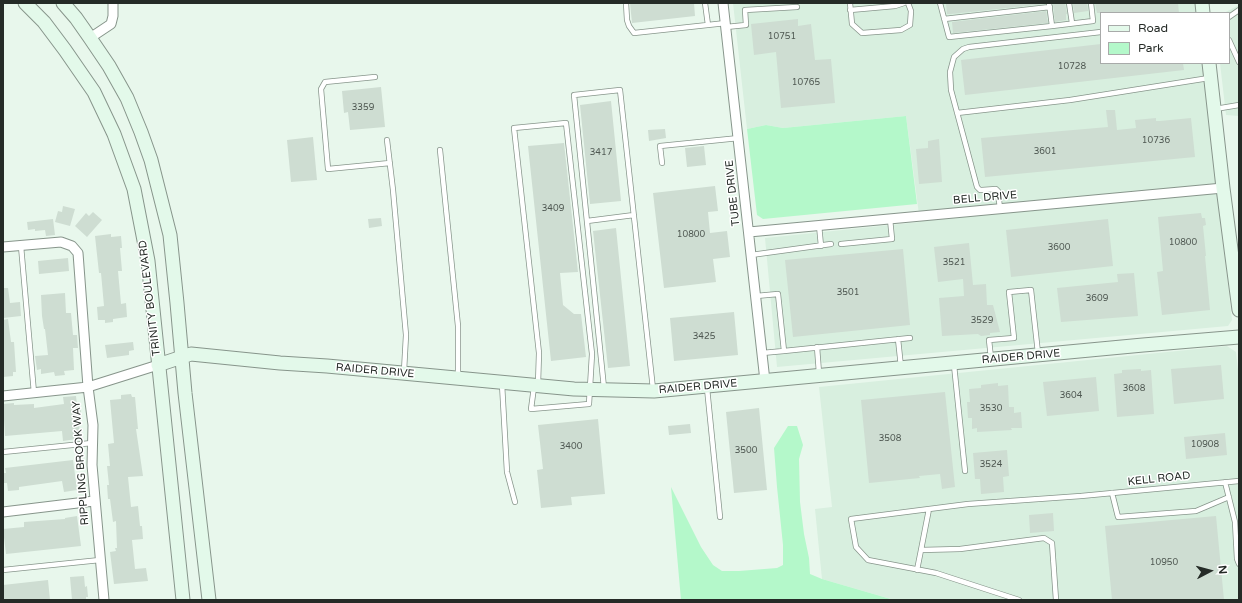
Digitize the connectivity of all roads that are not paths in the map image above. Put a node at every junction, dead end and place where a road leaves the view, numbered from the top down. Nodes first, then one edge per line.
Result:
1 (25, 3) edge
2 (63, 3) edge
3 (113, 3) edge
4 (626, 3) edge
5 (705, 3) edge
6 (723, 3) edge
7 (850, 3) edge
8 (904, 3) edge
9 (908, 3) edge
10 (940, 3) edge
11 (1069, 3) edge
12 (1091, 3) edge
13 (1049, 5) edge
14 (797, 7) dead end
15 (850, 10) junction
16 (1239, 10) edge
17 (1230, 16) edge
18 (944, 18) junction
19 (1072, 23) junction
20 (708, 25) junction
21 (726, 25) junction
22 (1052, 26) junction
23 (1100, 32) edge
24 (90, 38) junction
25 (1230, 42) edge
26 (1239, 62) edge
27 (1209, 64) edge
28 (375, 77) dead end
29 (1210, 78) junction
30 (1239, 105) edge
31 (1214, 109) junction
32 (957, 113) junction
33 (739, 138) junction
34 (387, 140) dead end
35 (440, 150) dead end
36 (390, 163) junction
37 (662, 163) dead end
38 (1223, 188) junction
39 (1000, 209) junction
40 (634, 215) junction
41 (890, 219) junction
42 (587, 221) junction
43 (819, 225) junction
44 (749, 232) junction
45 (831, 244) dead end
46 (841, 244) dead end
47 (21, 246) junction
48 (821, 246) junction
49 (3, 247) edge
50 (751, 255) junction
51 (756, 296) junction
52 (1239, 310) edge
53 (1239, 337) edge
54 (910, 338) dead end
55 (898, 339) junction
56 (817, 347) junction
57 (784, 351) junction
58 (762, 353) junction
59 (1038, 355) junction
60 (182, 356) junction
61 (992, 359) junction
62 (954, 363) junction
63 (158, 365) junction
64 (901, 368) junction
65 (404, 373) junction
66 (820, 376) junction
67 (458, 378) junction
68 (765, 381) junction
69 (502, 382) junction
70 (536, 386) junction
71 (707, 386) junction
72 (88, 387) junction
73 (590, 390) junction
74 (604, 390) junction
75 (654, 391) junction
76 (34, 393) junction
77 (3, 396) edge
78 (92, 444) junction
79 (3, 452) edge
80 (966, 471) dead end
81 (1239, 480) edge
82 (1225, 482) junction
83 (1112, 493) junction
84 (1228, 497) junction
85 (94, 502) junction
86 (515, 502) dead end
87 (929, 509) junction
88 (3, 512) edge
89 (720, 516) dead end
90 (921, 550) junction
91 (100, 560) junction
92 (1239, 564) edge
93 (3, 570) edge
94 (917, 570) junction
95 (104, 600) edge
96 (183, 600) edge
97 (209, 600) edge
98 (1019, 600) edge
99 (1056, 600) edge

1 - 63 main road, TRINITY BOULEVARD
2 - 24 main road
3 - 24 street
4 - 20 lane
5 - 20 lane
6 - 21 street, TUBE DRIVE
7 - 15 lane
8 - 15 lane
9 - 15 lane
10 - 18 lane
11 - 19 lane
12 - 19 lane
13 - 18 lane
13 - 22 lane
14 - 21 lane
16 - 17 lane
18 - 22 lane
19 - 22 lane
20 - 21 lane
21 - 33 street, TUBE DRIVE
23 - 32 lane
24 - 60 main road
25 - 26 lane
27 - 29 main road
28 - 36 lane
29 - 31 main road
29 - 32 lane
30 - 31 lane
31 - 38 main road
32 - 39 lane
33 - 37 lane
33 - 44 street, TUBE DRIVE
34 - 36 lane
35 - 67 lane
36 - 65 lane
38 - 39 street, BELL DRIVE
38 - 52 main road
39 - 41 street, BELL DRIVE
40 - 42 lane
40 - 42 lane
40 - 75 lane
41 - 43 street, BELL DRIVE
41 - 46 lane
42 - 74 lane
43 - 44 street, BELL DRIVE
43 - 48 lane
44 - 50 street, TUBE DRIVE
45 - 48 lane
47 - 49 street
47 - 72 street, RIPPLING BROOK WAY
47 - 76 lane
48 - 50 lane
50 - 51 street, TUBE DRIVE
51 - 57 lane
51 - 58 street, TUBE DRIVE
53 - 59 main road, RAIDER DRIVE
54 - 55 lane
55 - 56 lane
55 - 64 lane
56 - 57 lane
56 - 66 lane
57 - 58 lane
58 - 68 street, TUBE DRIVE
59 - 61 main road, RAIDER DRIVE
59 - 61 lane
60 - 63 main road, RAIDER DRIVE
60 - 65 main road, RAIDER DRIVE
60 - 97 main road
61 - 62 main road, RAIDER DRIVE
62 - 64 main road, RAIDER DRIVE
62 - 80 lane
63 - 72 street
63 - 96 main road, TRINITY BOULEVARD
64 - 66 main road, RAIDER DRIVE
65 - 67 main road, RAIDER DRIVE
66 - 68 main road, RAIDER DRIVE
67 - 69 main road, RAIDER DRIVE
68 - 71 main road, RAIDER DRIVE
69 - 70 main road, RAIDER DRIVE
69 - 86 lane
70 - 73 main road, RAIDER DRIVE
70 - 73 lane
70 - 73 lane
71 - 75 main road, RAIDER DRIVE
71 - 89 lane
72 - 76 street
72 - 78 street, RIPPLING BROOK WAY
73 - 74 main road, RAIDER DRIVE
74 - 75 main road, RAIDER DRIVE
76 - 77 street
78 - 79 lane
78 - 85 street, RIPPLING BROOK WAY
81 - 82 lane, KELL ROAD
82 - 83 lane, KELL ROAD
82 - 84 lane
83 - 84 lane
83 - 87 lane, KELL ROAD
84 - 92 lane
85 - 88 street
85 - 91 street, RIPPLING BROOK WAY
87 - 90 lane
87 - 94 lane, KELL ROAD
90 - 94 lane
90 - 99 lane
91 - 93 lane
91 - 95 street, RIPPLING BROOK WAY
94 - 98 lane

